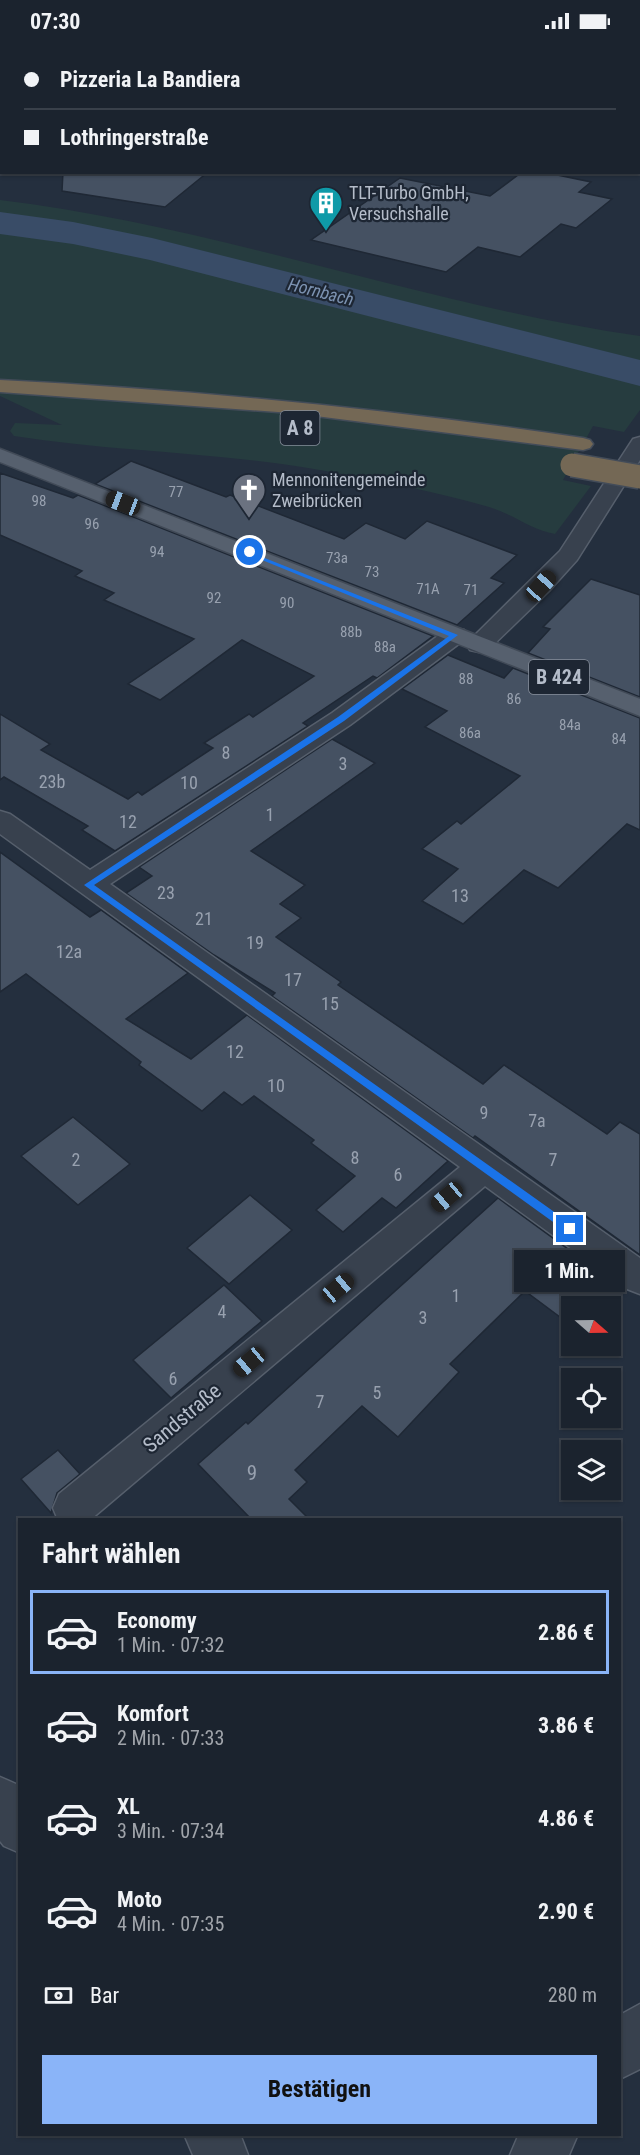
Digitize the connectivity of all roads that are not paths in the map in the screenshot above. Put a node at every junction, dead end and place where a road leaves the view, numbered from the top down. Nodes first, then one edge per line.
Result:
1 (14, 368) dead end
2 (0, 386) edge
3 (240, 401) junction
4 (25, 407) dead end
5 (353, 434) dead end
6 (640, 443) edge
7 (640, 454) edge
8 (0, 455) edge
9 (550, 462) dead end
10 (640, 477) edge
11 (467, 640) junction
12 (640, 708) edge
13 (0, 820) edge
14 (88, 885) junction
15 (484, 1167) junction
16 (640, 1278) edge
17 (74, 1508) dead end
18 (0, 1800) edge
19 (18, 1827) edge
20 (640, 2030) edge
21 (621, 2053) edge
22 (211, 2136) edge
23 (550, 2136) edge
24 (222, 2155) edge
25 (536, 2155) edge

1 - 3 highway
2 - 3 highway, A 8
3 - 7 highway, A 8
4 - 5 highway, A 8
6 - 11 street
8 - 11 main road, B 424
9 - 10 highway, bridge
11 - 12 main road, B 424
11 - 14 street
13 - 14 street
14 - 15 street
15 - 16 street
15 - 17 street, Sandstraße
18 - 19 street
20 - 21 street
22 - 24 street
23 - 25 street

